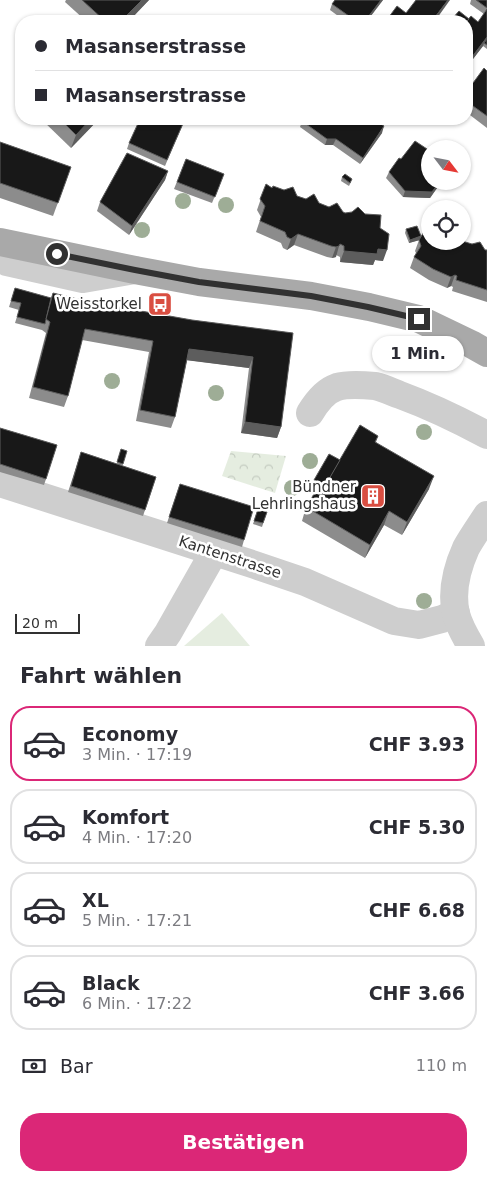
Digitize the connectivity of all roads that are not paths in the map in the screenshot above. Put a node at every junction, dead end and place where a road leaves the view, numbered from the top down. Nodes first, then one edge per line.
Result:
1 (0, 242) edge
2 (0, 255) edge
3 (135, 270) junction
4 (487, 354) edge
5 (310, 413) dead end
6 (487, 435) edge
7 (0, 483) edge
8 (487, 515) edge
9 (214, 552) junction
10 (456, 613) junction
11 (159, 646) edge
12 (471, 646) edge

1 - 3 main road
2 - 3 street
3 - 4 main road
5 - 6 street
7 - 9 street, Kantenstrasse
8 - 10 street
9 - 10 street, Kantenstrasse
9 - 11 street
10 - 12 street

